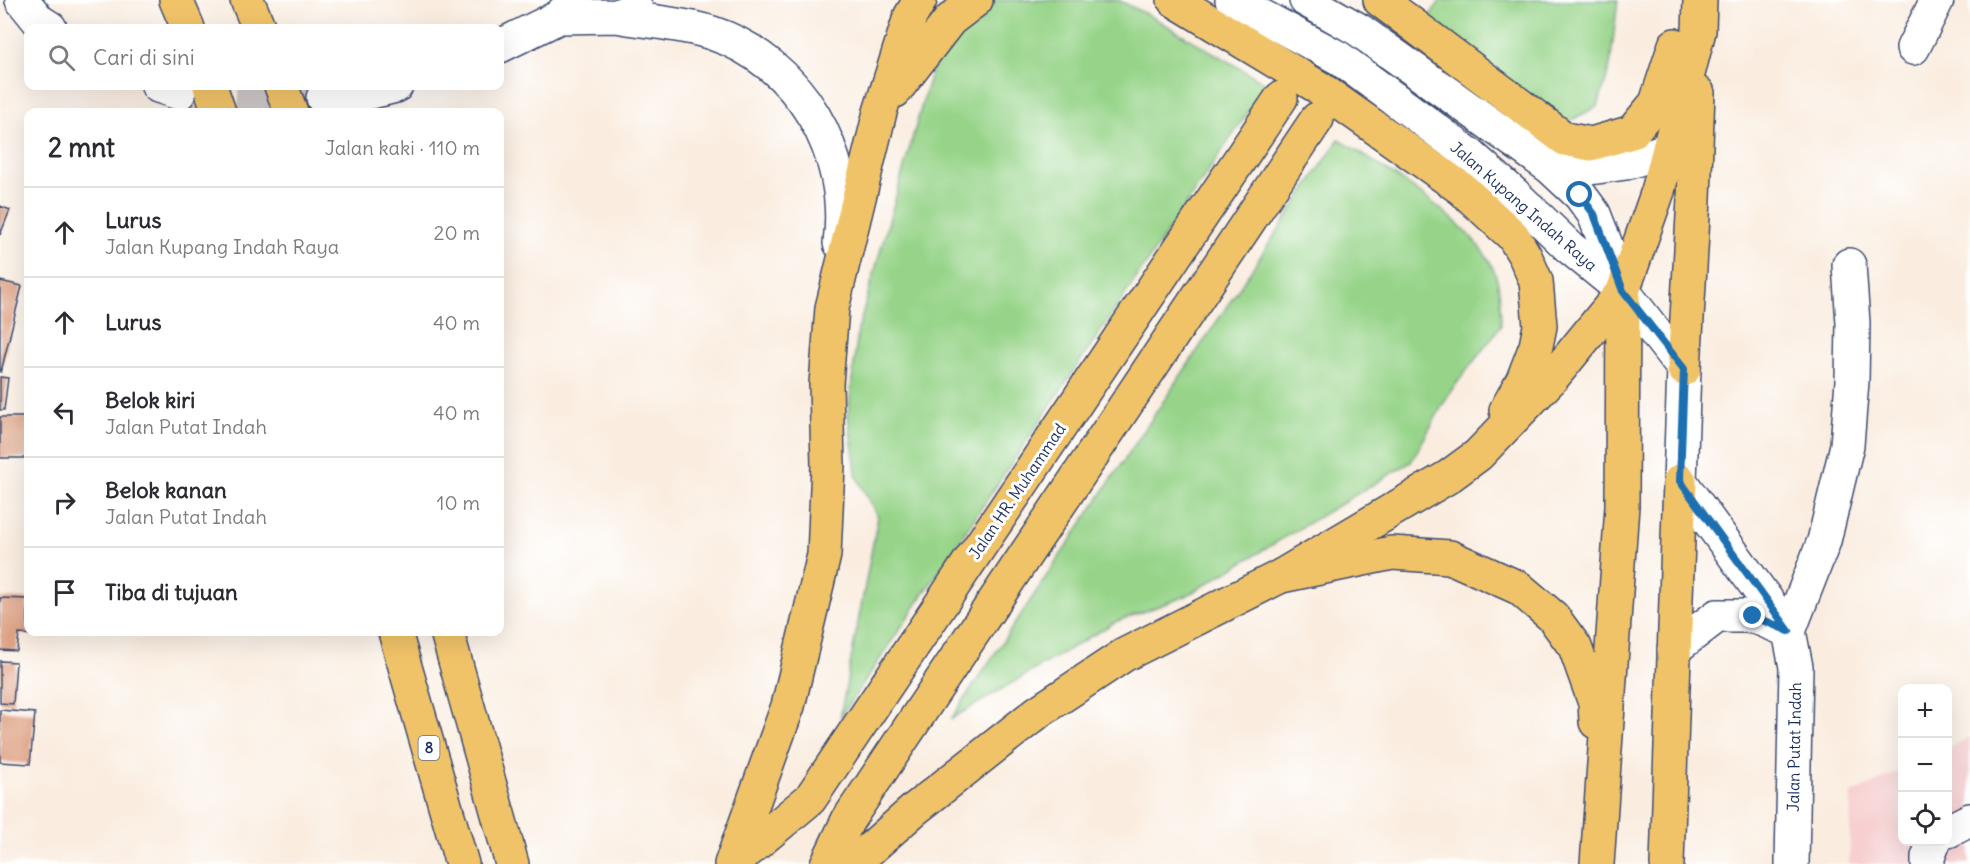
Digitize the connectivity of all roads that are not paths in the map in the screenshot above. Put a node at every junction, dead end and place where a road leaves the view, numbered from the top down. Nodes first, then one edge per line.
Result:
1 (22, 0) edge
2 (176, 0) edge
3 (247, 0) edge
4 (654, 0) edge
5 (920, 0) edge
6 (976, 0) edge
7 (1174, 0) edge
8 (1232, 0) edge
9 (1306, 0) edge
10 (1380, 0) edge
11 (1686, 0) edge
12 (1937, 0) edge
13 (567, 8) edge
14 (617, 16) junction
15 (1700, 16) edge
16 (44, 24) edge
17 (186, 24) edge
18 (257, 24) edge
19 (504, 44) edge
20 (1913, 48) dead end
21 (211, 90) edge
22 (283, 90) edge
23 (380, 90) edge
24 (323, 98) tunnel mouth
25 (1281, 98) tunnel mouth
26 (218, 108) edge
27 (289, 108) edge
28 (880, 112) junction
29 (1317, 119) dead end
30 (1669, 149) junction
31 (1550, 167) junction
32 (1849, 266) dead end
33 (1623, 291) junction
34 (832, 308) junction
35 (1684, 369) junction
36 (1448, 477) junction
37 (1680, 481) junction
38 (1281, 576) junction
39 (1789, 631) junction
40 (396, 636) edge
41 (448, 636) edge
42 (1674, 649) junction
43 (1601, 804) junction
44 (1970, 820) edge
45 (1952, 829) edge
46 (1932, 846) edge
47 (462, 864) edge
48 (512, 864) edge
49 (732, 864) edge
50 (827, 864) edge
51 (853, 864) edge
52 (1597, 864) edge
53 (1667, 864) edge
54 (1792, 864) edge
55 (1928, 864) edge

1 - 16 street
2 - 17 main road
3 - 18 main road
4 - 14 street
5 - 28 main road
6 - 28 main road
7 - 36 main road
8 - 33 street, Jalan Kupang Indah Raya
9 - 31 street, Jalan Kupang Indah Raya
10 - 11 main road
12 - 20 street
13 - 14 street
13 - 19 street
14 - 34 street
15 - 30 main road
15 - 35 main road
21 - 26 main road
22 - 27 main road
23 - 24 street
25 - 49 main road, Jalan HR. Muhammad
28 - 34 main road
29 - 50 main road
30 - 31 street
30 - 33 main road
31 - 33 street, Jalan Kupang Indah Raya
32 - 39 street
33 - 35 street
33 - 36 main road
33 - 43 main road
34 - 49 main road
35 - 37 street
36 - 38 main road
37 - 39 street, Jalan Putat Indah
37 - 42 main road
38 - 43 main road
38 - 51 main road
39 - 42 street
39 - 54 street, Jalan Putat Indah
40 - 47 main road, 8
41 - 48 main road
42 - 53 main road
43 - 52 main road
44 - 45 street
46 - 55 street

